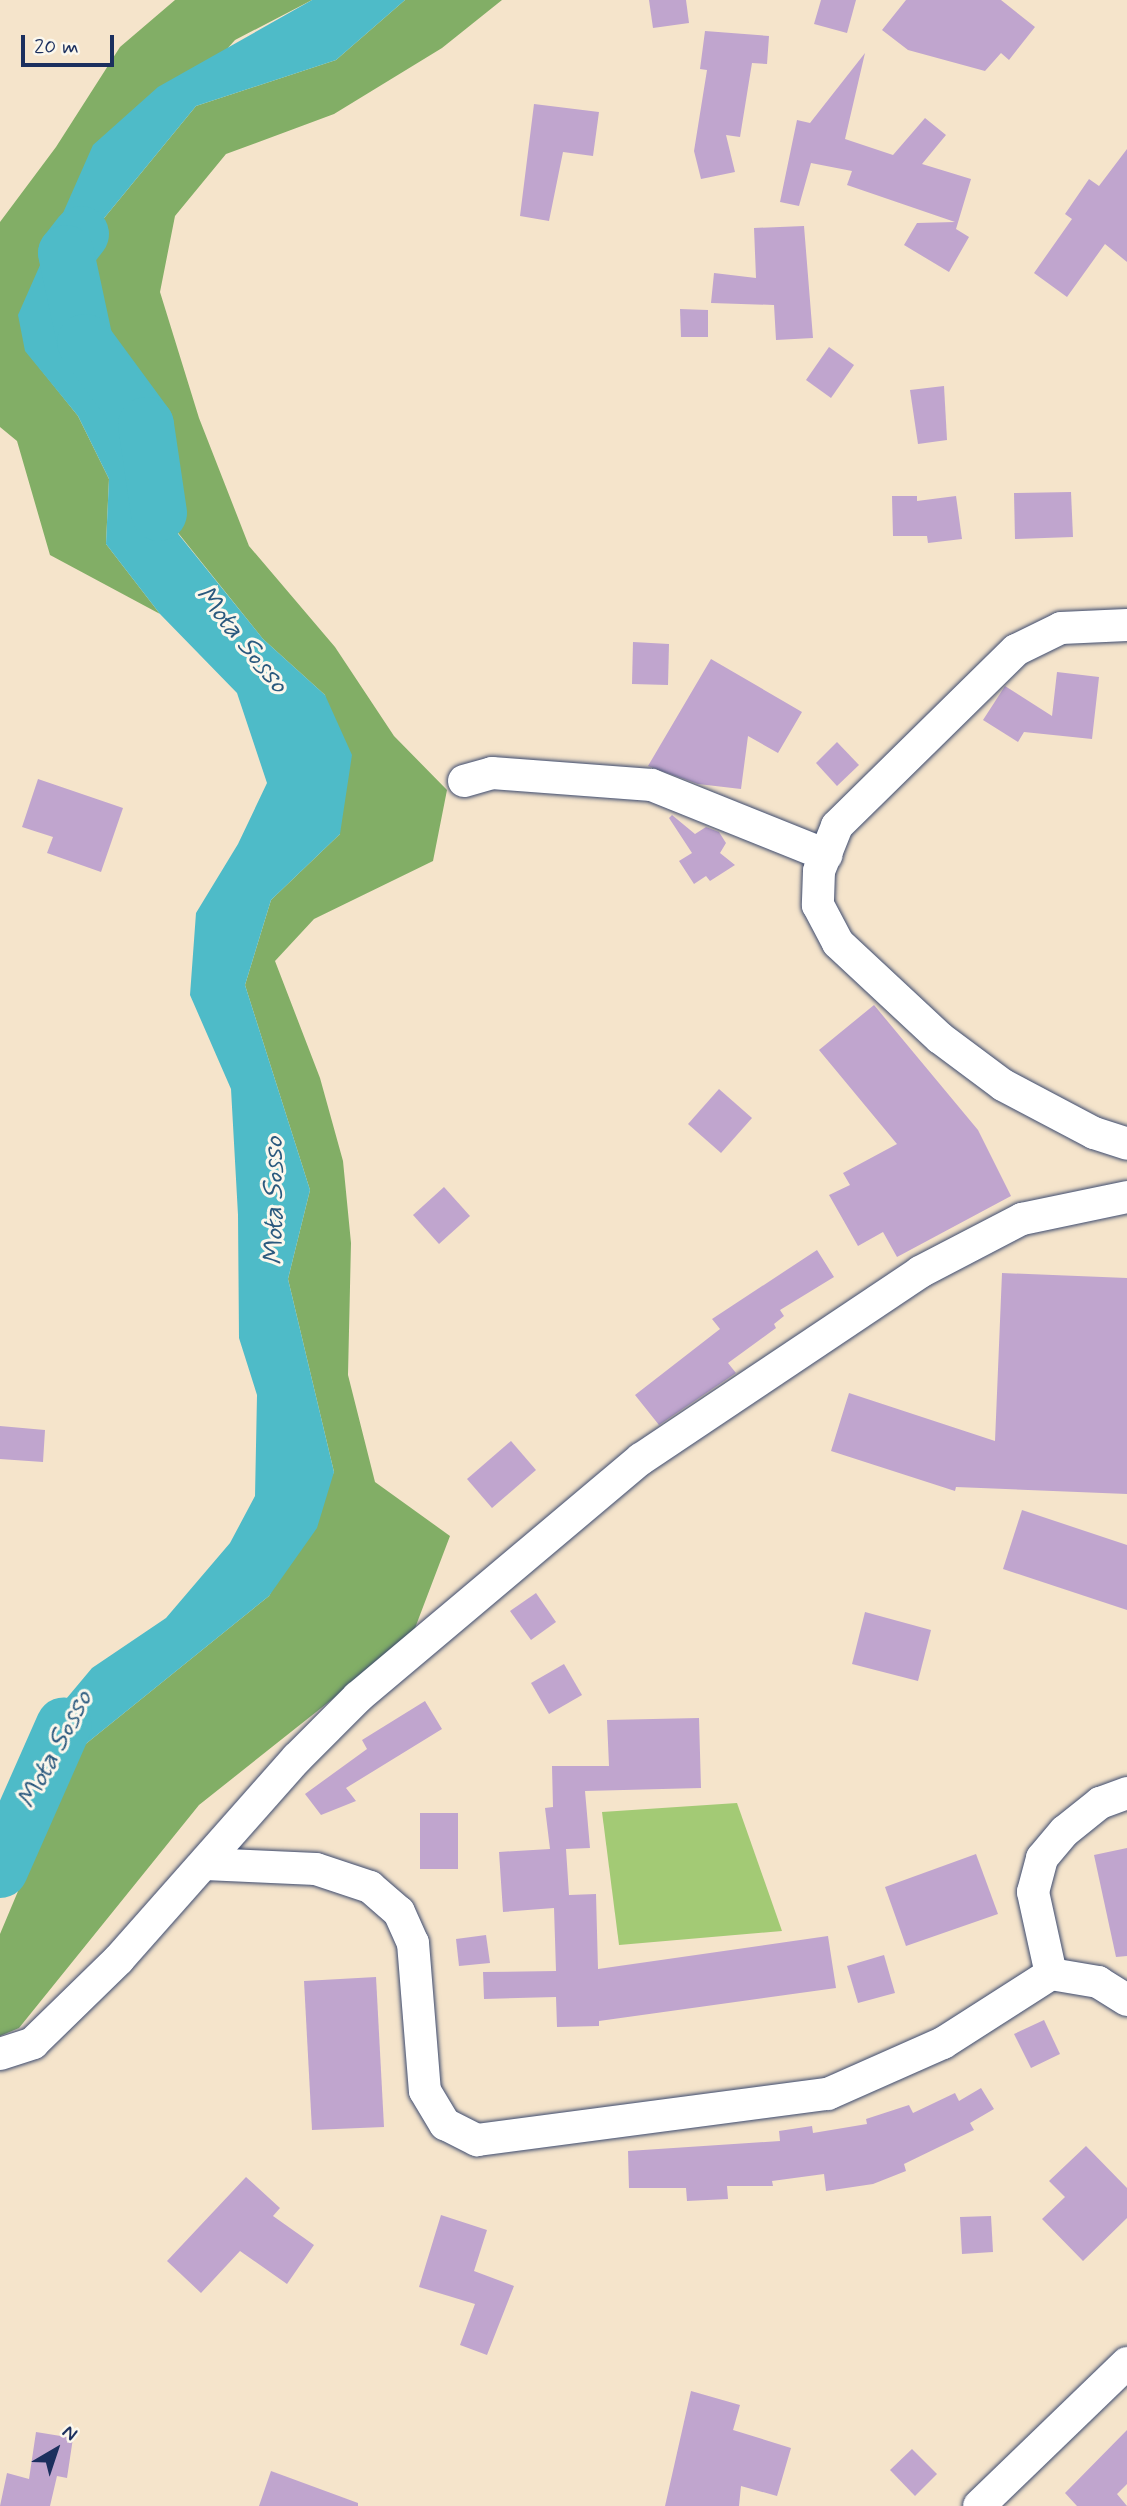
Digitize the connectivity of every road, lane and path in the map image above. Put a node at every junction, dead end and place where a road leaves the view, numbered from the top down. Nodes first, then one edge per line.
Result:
1 (1127, 625) edge
2 (464, 781) dead end
3 (826, 855) junction
4 (1127, 1144) edge
5 (1127, 1197) edge
6 (1127, 1793) edge
7 (205, 1864) junction
8 (1051, 1974) junction
9 (1127, 2000) edge
10 (0, 2054) edge
11 (1127, 2363) edge
12 (979, 2506) edge

1 - 3 street
2 - 3 street
3 - 4 street
5 - 7 street
6 - 8 street
7 - 8 street
7 - 10 street
8 - 9 street
11 - 12 street

